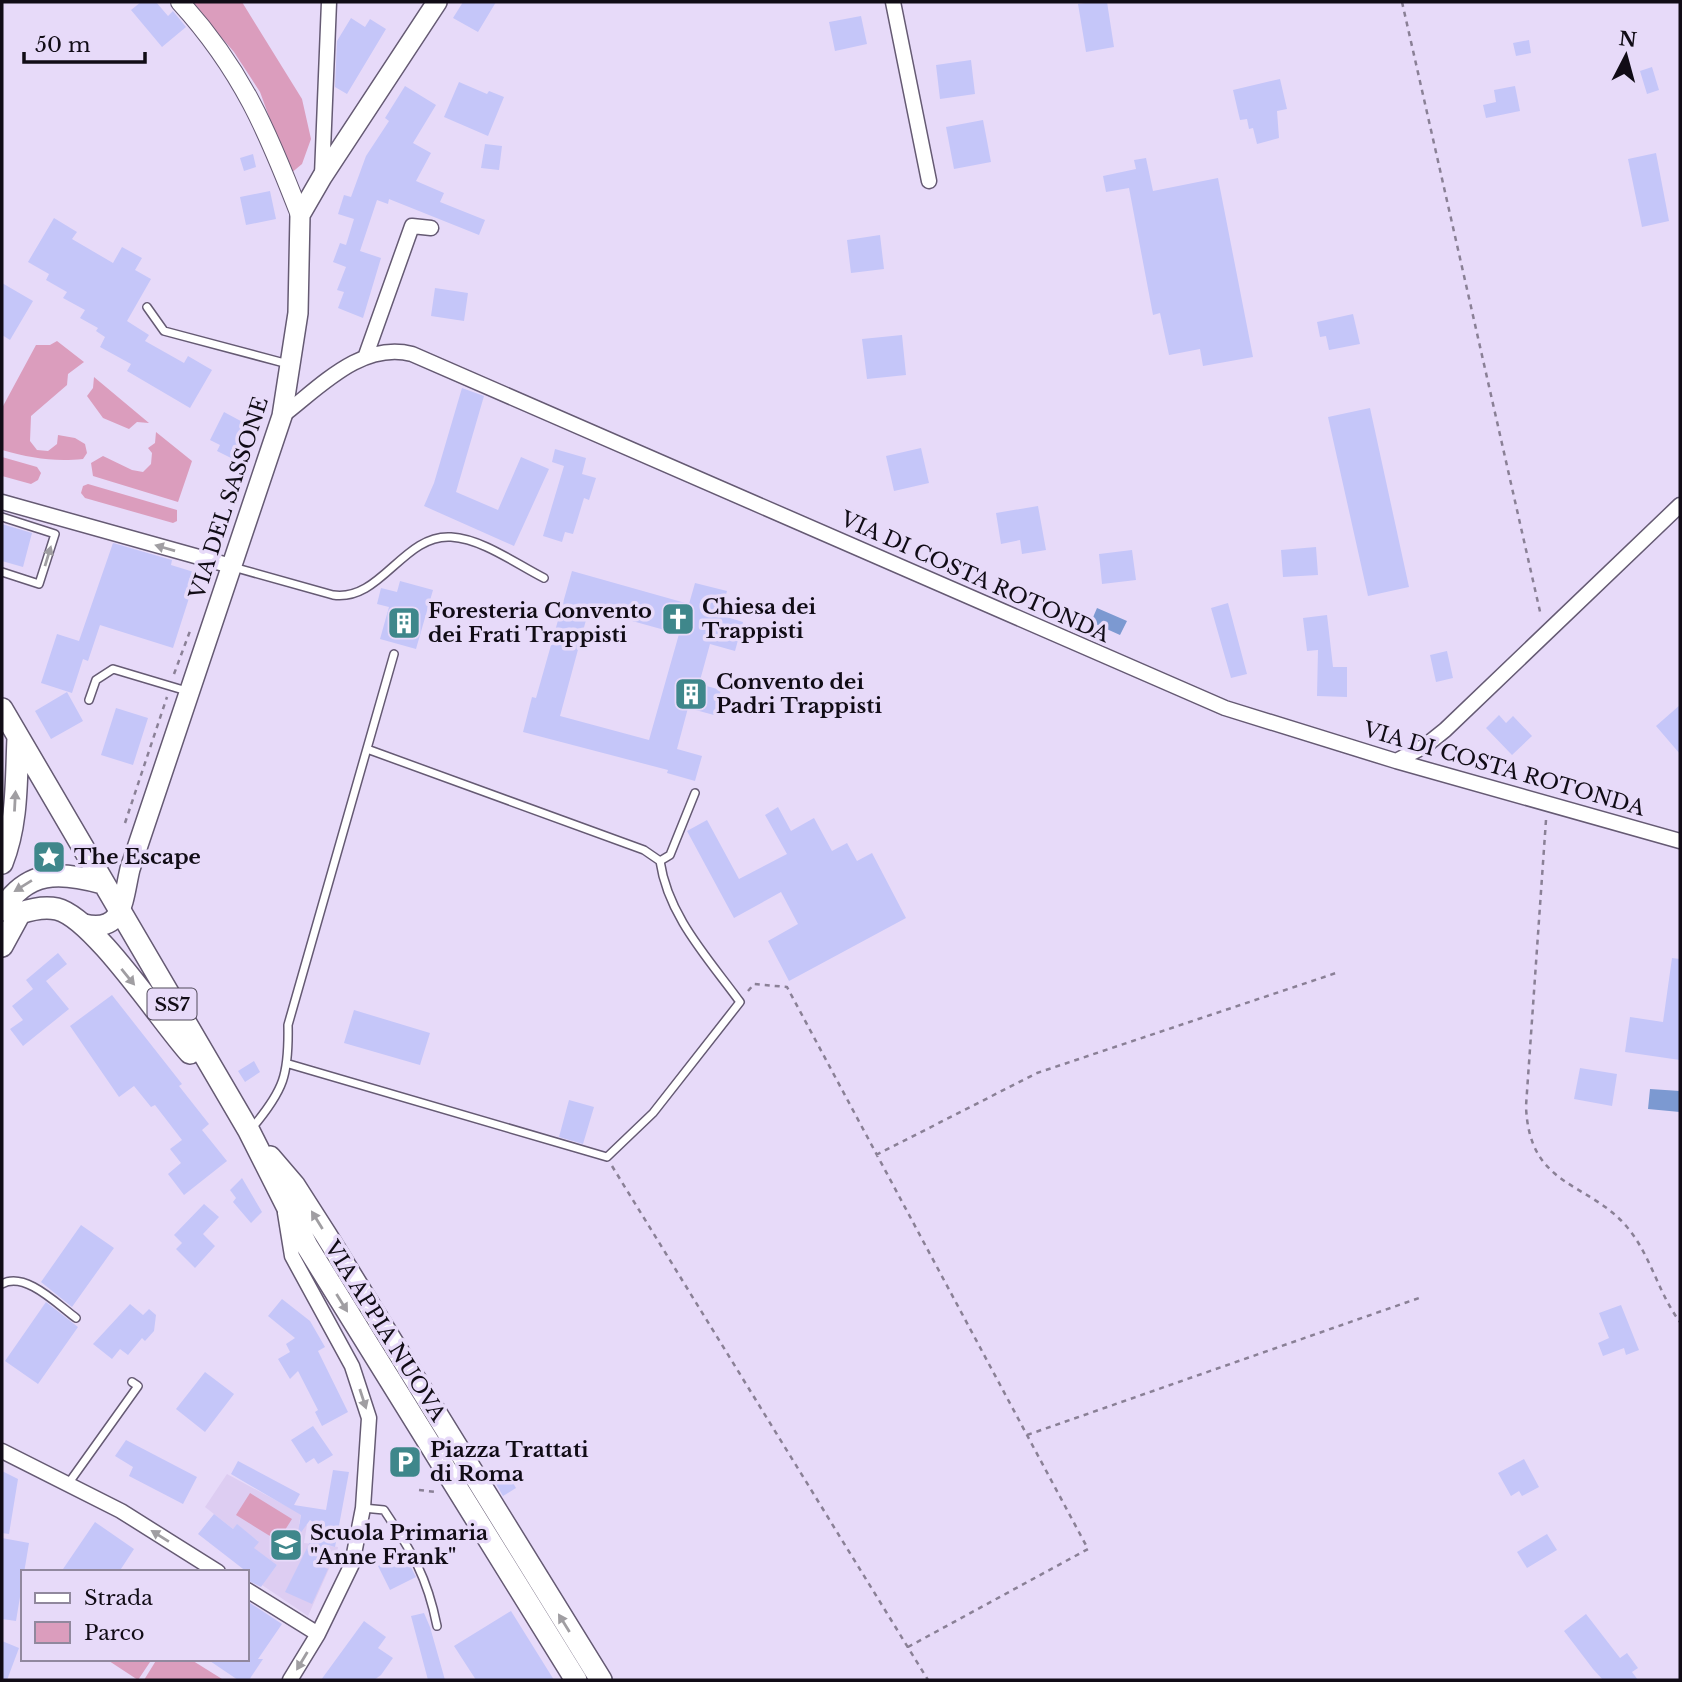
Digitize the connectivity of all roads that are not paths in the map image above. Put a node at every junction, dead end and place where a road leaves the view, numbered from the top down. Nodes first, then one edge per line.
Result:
1 (180, 2) edge
2 (329, 2) edge
3 (438, 2) edge
4 (893, 2) edge
5 (321, 177) junction
6 (929, 181) dead end
7 (300, 215) junction
8 (431, 228) dead end
9 (147, 307) dead end
10 (366, 355) junction
11 (292, 365) junction
12 (282, 416) junction
13 (2, 502) edge
14 (1680, 505) edge
15 (2, 517) edge
16 (231, 566) junction
17 (2, 572) edge
18 (544, 578) dead end
19 (394, 654) dead end
20 (190, 692) junction
21 (89, 700) dead end
22 (2, 709) edge
23 (18, 738) junction
24 (367, 749) junction
25 (1396, 761) junction
26 (695, 793) dead end
27 (1680, 841) edge
28 (660, 861) junction
29 (2, 863) edge
30 (130, 869) junction
31 (102, 883) junction
32 (2, 910) edge
33 (120, 912) junction
34 (84, 924) junction
35 (2, 946) edge
36 (289, 1064) junction
37 (228, 1095) junction
38 (249, 1131) junction
39 (283, 1201) junction
40 (2, 1284) edge
41 (76, 1318) dead end
42 (132, 1382) dead end
43 (2, 1451) edge
44 (68, 1484) junction
45 (363, 1508) junction
46 (215, 1570) edge
47 (248, 1591) edge
48 (437, 1626) dead end
49 (318, 1634) junction
50 (290, 1680) edge
51 (576, 1680) edge
52 (601, 1680) edge

1 - 7 street
2 - 5 street
3 - 5 main road, VIA DEL SASSONE
4 - 6 street
5 - 7 main road, VIA DEL SASSONE
7 - 11 main road, VIA DEL SASSONE
8 - 10 street
9 - 11 lane
10 - 12 street
10 - 25 street, VIA DI COSTA ROTONDA
11 - 12 main road, VIA DEL SASSONE
12 - 16 main road, VIA DEL SASSONE
16 -> 13 street
14 - 25 street
17 -> 15 lane
16 - 18 lane
16 - 20 main road, VIA DEL SASSONE
19 - 24 lane
20 - 21 lane
20 - 30 main road, VIA DEL SASSONE
22 - 23 main road, VIA APPIA NUOVA / SS7
29 -> 23 main road
23 - 31 main road, VIA APPIA NUOVA / SS7
24 - 28 lane
24 - 36 lane
25 - 27 street, VIA DI COSTA ROTONDA
26 - 28 lane
28 - 36 lane
30 - 31 main road
30 - 33 main road, VIA DEL SASSONE
31 -> 32 main road
31 - 33 main road, VIA APPIA NUOVA / SS7
33 - 34 main road
33 - 37 main road, VIA APPIA NUOVA / SS7
34 - 35 main road
34 -> 37 main road
36 - 38 lane
37 - 38 main road, VIA APPIA NUOVA / SS7
38 - 39 main road, VIA APPIA NUOVA / SS7
52 -> 38 main road, VIA APPIA NUOVA / SS7
39 -> 45 street
39 -> 51 main road, VIA APPIA NUOVA / SS7
40 - 41 lane
42 - 44 lane
43 - 44 street
46 -> 44 street
45 - 48 lane
45 - 49 street
47 - 49 street
49 -> 50 street

